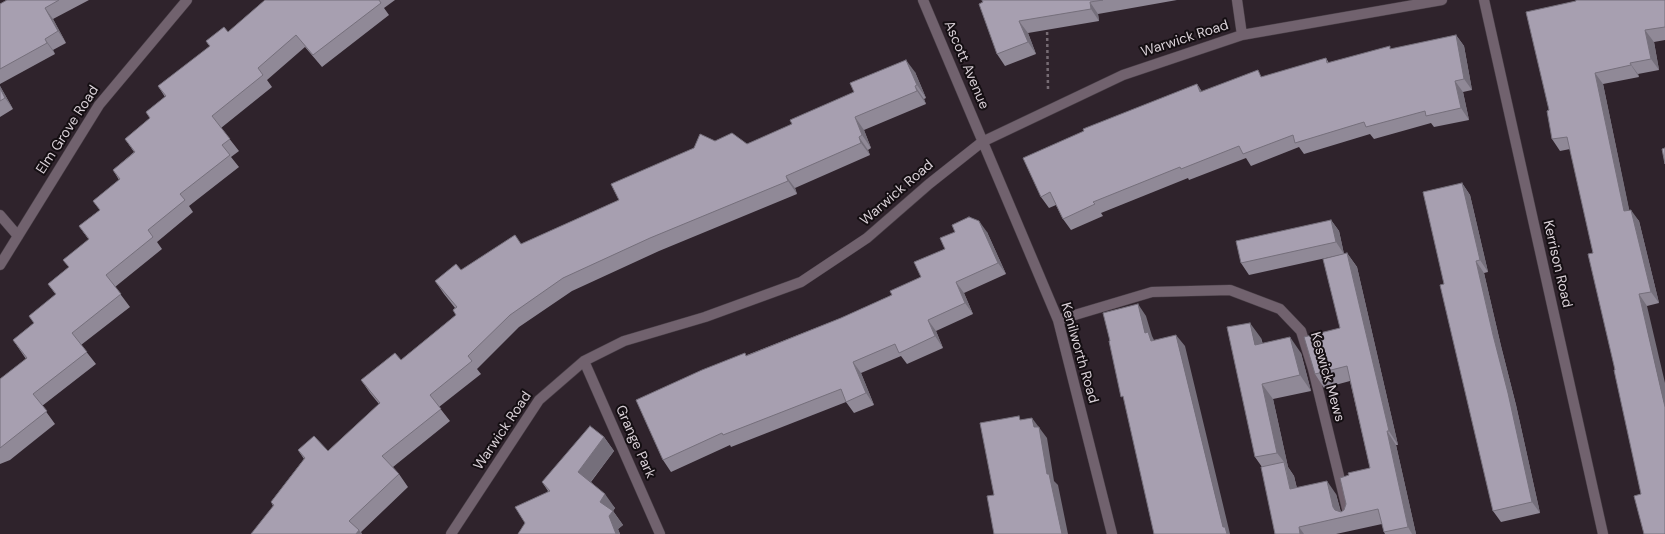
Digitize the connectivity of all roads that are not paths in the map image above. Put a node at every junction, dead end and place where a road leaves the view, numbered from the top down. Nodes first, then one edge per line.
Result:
1 (187, 0) edge
2 (923, 0) edge
3 (1237, 0) edge
4 (1442, 0) edge
5 (1484, 0) edge
6 (1242, 35) junction
7 (982, 142) junction
8 (0, 215) edge
9 (18, 236) junction
10 (0, 265) edge
11 (1058, 320) junction
12 (584, 361) junction
13 (1349, 519) edge
14 (451, 534) edge
15 (660, 534) edge
16 (1112, 534) edge
17 (1603, 534) edge

1 - 9 street, Elm Grove Road
2 - 7 street, Ascott Avenue
3 - 6 street
4 - 6 street, Warwick Road
5 - 17 street, Kerrison Road
6 - 7 street, Warwick Road
7 - 11 street, Kenilworth Road
7 - 12 street, Warwick Road
8 - 9 street
9 - 10 street, Elm Grove Road
11 - 13 street, Keswick Mews
11 - 16 street, Kenilworth Road
12 - 14 street, Warwick Road
12 - 15 street, Grange Park

